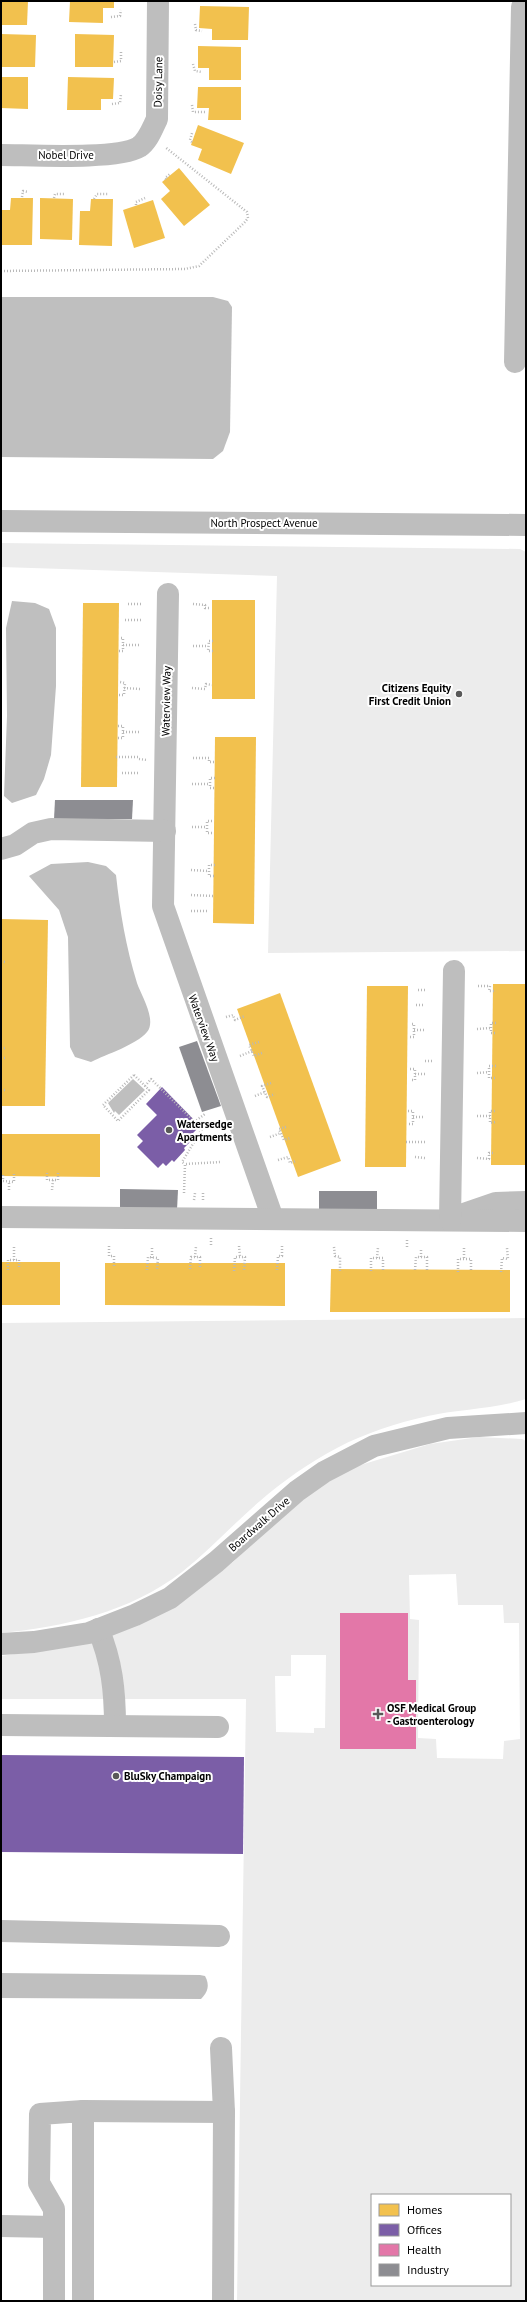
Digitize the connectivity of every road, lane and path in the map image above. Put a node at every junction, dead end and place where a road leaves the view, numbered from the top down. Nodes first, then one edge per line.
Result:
1 (158, 1) edge
2 (526, 7) edge
3 (121, 10) dead end
4 (111, 17) dead end
5 (195, 24) dead end
6 (202, 32) dead end
7 (121, 50) dead end
8 (114, 62) dead end
9 (193, 64) dead end
10 (202, 72) dead end
11 (121, 94) dead end
12 (112, 104) dead end
13 (192, 105) dead end
14 (206, 112) dead end
15 (192, 133) dead end
16 (192, 142) dead end
17 (166, 149) dead end
18 (130, 152) joint
19 (1, 155) edge
20 (170, 174) dead end
21 (166, 179) dead end
22 (28, 192) dead end
23 (66, 194) dead end
24 (108, 194) dead end
25 (22, 197) dead end
26 (54, 198) dead end
27 (145, 198) dead end
28 (94, 199) dead end
29 (136, 205) dead end
30 (1, 271) edge
31 (516, 362) dead end
32 (1, 521) edge
33 (526, 525) edge
34 (168, 594) dead end
35 (128, 604) dead end
36 (141, 604) dead end
37 (193, 604) dead end
38 (210, 608) dead end
39 (125, 620) dead end
40 (141, 620) dead end
41 (119, 638) dead end
42 (213, 641) dead end
43 (123, 644) junction
44 (140, 645) dead end
45 (192, 646) dead end
46 (208, 646) junction
47 (119, 651) dead end
48 (213, 651) dead end
49 (120, 682) dead end
50 (212, 685) dead end
51 (124, 688) junction
52 (192, 688) dead end
53 (140, 689) dead end
54 (119, 695) dead end
55 (118, 726) dead end
56 (123, 732) junction
57 (139, 732) dead end
58 (118, 738) dead end
59 (116, 757) dead end
60 (139, 758) dead end
61 (193, 758) dead end
62 (214, 762) dead end
63 (122, 773) dead end
64 (139, 773) dead end
65 (216, 778) dead end
66 (192, 784) dead end
67 (210, 784) junction
68 (214, 788) dead end
69 (213, 821) dead end
70 (192, 827) dead end
71 (207, 827) junction
72 (165, 831) junction
73 (212, 833) dead end
74 (1, 849) edge
75 (215, 865) dead end
76 (191, 870) dead end
77 (209, 871) junction
78 (216, 876) dead end
79 (191, 895) dead end
80 (214, 896) dead end
81 (191, 911) dead end
82 (207, 911) dead end
83 (1, 961) edge
84 (5, 962) dead end
85 (454, 971) dead end
86 (478, 986) dead end
87 (418, 990) dead end
88 (426, 990) dead end
89 (496, 991) dead end
90 (416, 1005) dead end
91 (426, 1005) dead end
92 (245, 1016) dead end
93 (226, 1017) dead end
94 (496, 1023) dead end
95 (410, 1024) dead end
96 (478, 1028) dead end
97 (491, 1028) junction
98 (414, 1030) junction
99 (425, 1030) dead end
100 (496, 1033) dead end
101 (410, 1037) dead end
102 (259, 1042) dead end
103 (5, 1048) dead end
104 (1, 1049) edge
105 (252, 1051) junction
106 (262, 1053) dead end
107 (240, 1056) dead end
108 (1, 1058) edge
109 (5, 1058) dead end
110 (496, 1066) dead end
111 (410, 1069) dead end
112 (477, 1072) dead end
113 (489, 1072) junction
114 (415, 1074) junction
115 (425, 1074) dead end
116 (495, 1078) dead end
117 (411, 1080) dead end
118 (271, 1083) dead end
119 (145, 1086) junction
120 (1, 1090) edge
121 (5, 1090) dead end
122 (265, 1092) junction
123 (274, 1094) dead end
124 (255, 1096) dead end
125 (408, 1111) dead end
126 (496, 1111) dead end
127 (205, 1114) dead end
128 (477, 1116) dead end
129 (490, 1116) junction
130 (413, 1117) junction
131 (425, 1117) dead end
132 (194, 1122) junction
133 (495, 1122) dead end
134 (408, 1124) dead end
135 (286, 1126) dead end
136 (281, 1133) junction
137 (270, 1137) dead end
138 (290, 1138) dead end
139 (406, 1142) dead end
140 (425, 1142) dead end
141 (495, 1153) dead end
142 (415, 1157) dead end
143 (425, 1158) dead end
144 (477, 1158) dead end
145 (278, 1160) dead end
146 (296, 1161) dead end
147 (222, 1162) dead end
148 (185, 1164) junction
149 (58, 1172) dead end
150 (47, 1173) dead end
151 (14, 1174) dead end
152 (4, 1175) dead end
153 (53, 1180) junction
154 (9, 1182) junction
155 (9, 1190) dead end
156 (52, 1190) dead end
157 (184, 1192) dead end
158 (526, 1202) edge
159 (1, 1217) edge
160 (273, 1219) junction
161 (450, 1220) junction
162 (526, 1221) edge
163 (14, 1245) dead end
164 (109, 1246) dead end
165 (152, 1246) dead end
166 (196, 1246) dead end
167 (239, 1246) dead end
168 (282, 1246) dead end
169 (334, 1247) dead end
170 (378, 1247) dead end
171 (421, 1248) dead end
172 (464, 1248) dead end
173 (507, 1248) dead end
174 (195, 1257) junction
175 (240, 1257) junction
176 (421, 1257) junction
177 (152, 1258) junction
178 (377, 1258) junction
179 (464, 1259) junction
180 (14, 1260) junction
181 (114, 1268) dead end
182 (19, 1269) dead end
183 (190, 1269) dead end
184 (200, 1269) dead end
185 (8, 1270) dead end
186 (147, 1270) dead end
187 (157, 1270) dead end
188 (277, 1270) dead end
189 (415, 1270) dead end
190 (427, 1270) dead end
191 (234, 1271) dead end
192 (244, 1271) dead end
193 (340, 1271) dead end
194 (371, 1271) dead end
195 (383, 1271) dead end
196 (458, 1272) dead end
197 (471, 1272) dead end
198 (501, 1272) dead end
199 (526, 1423) edge
200 (98, 1629) junction
201 (1, 1644) edge
202 (1, 1725) edge
203 (116, 1726) junction
204 (218, 1727) dead end
205 (1, 1931) edge
206 (219, 1936) dead end
207 (221, 2048) dead end
208 (83, 2111) junction
209 (224, 2112) junction
210 (1, 2226) edge
211 (54, 2227) junction
212 (54, 2301) edge
213 (83, 2301) edge
214 (223, 2301) edge

1 - 18 street, Doisy Lane
2 - 31 street
3 - 4 path
5 - 6 path
7 - 8 path
9 - 10 path
11 - 12 path
13 - 14 path
15 - 16 path
17 - 30 path
18 - 19 street, Nobel Drive
20 - 21 path
22 - 25 path
23 - 26 path
24 - 28 path
27 - 29 path
32 - 33 street, North Prospect Avenue
34 - 72 street, Waterview Way
35 - 36 path
37 - 38 path
39 - 40 path
41 - 43 path
42 - 46 path
43 - 44 path
43 - 47 path
45 - 46 path
46 - 48 path
49 - 51 path
50 - 52 path
51 - 53 path
51 - 54 path
55 - 56 path
56 - 57 path
56 - 58 path
59 - 60 path
61 - 62 path
63 - 64 path
65 - 67 path
66 - 67 path
67 - 68 path
69 - 71 path
70 - 71 path
71 - 73 path
72 - 74 street
72 - 160 street, Waterview Way
75 - 77 path
76 - 77 path
77 - 78 path
79 - 80 path
81 - 82 path
83 - 84 path
85 - 161 street
86 - 89 path
87 - 88 path
90 - 91 path
92 - 93 path
94 - 97 path
95 - 98 path
96 - 97 path
97 - 100 path
98 - 99 path
98 - 101 path
102 - 105 path
103 - 104 path
105 - 106 path
105 - 107 path
108 - 109 path
110 - 113 path
111 - 114 path
112 - 113 path
113 - 116 path
114 - 115 path
114 - 117 path
118 - 122 path
119 - 119 path
119 - 132 path
120 - 121 path
122 - 123 path
122 - 124 path
125 - 130 path
126 - 129 path
127 - 132 path
128 - 129 path
129 - 133 path
130 - 131 path
130 - 134 path
132 - 148 path
135 - 136 path
136 - 137 path
136 - 138 path
139 - 140 path
141 - 144 path
142 - 143 path
145 - 146 path
147 - 148 path
148 - 157 path
149 - 153 path
150 - 153 path
151 - 154 path
152 - 154 path
153 - 156 path
154 - 155 path
158 - 161 street
159 - 160 street
160 - 161 street
161 - 162 street
163 - 180 path
164 - 181 path
165 - 177 path
166 - 174 path
167 - 175 path
168 - 188 path
169 - 193 path
170 - 178 path
171 - 176 path
172 - 179 path
173 - 198 path
174 - 183 path
174 - 184 path
175 - 191 path
175 - 192 path
176 - 189 path
176 - 190 path
177 - 186 path
177 - 187 path
178 - 194 path
178 - 195 path
179 - 196 path
179 - 197 path
180 - 182 path
180 - 185 path
199 - 200 street, Boardwalk Drive
200 - 201 street, Boardwalk Drive
200 - 203 street
202 - 203 street
203 - 204 street
205 - 206 street
207 - 209 street
208 - 209 street
208 - 211 street
208 - 213 street
209 - 214 street
210 - 211 street
211 - 212 street

